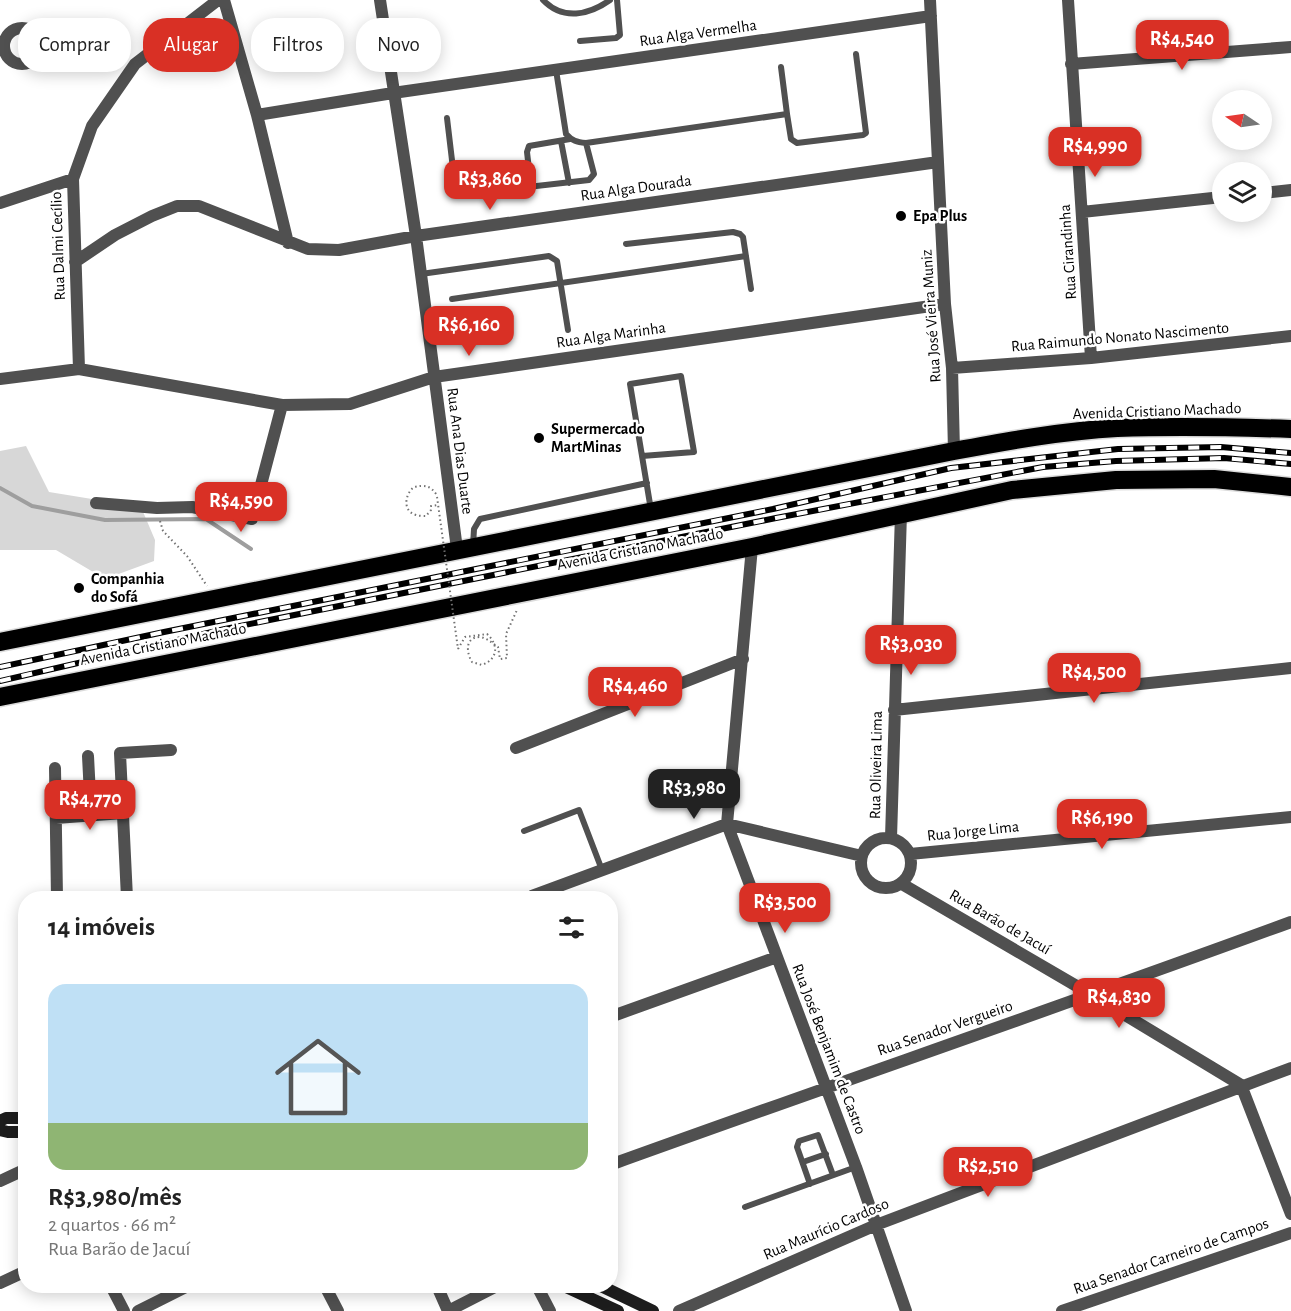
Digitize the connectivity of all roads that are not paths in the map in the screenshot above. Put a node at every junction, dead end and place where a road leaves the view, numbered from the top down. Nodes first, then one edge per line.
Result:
1 (218, 0) edge
2 (224, 0) edge
3 (380, 0) edge
4 (543, 0) edge
5 (610, 0) edge
6 (617, 0) edge
7 (930, 0) edge
8 (1068, 0) edge
9 (931, 16) junction
10 (580, 41) dead end
11 (1291, 47) edge
12 (855, 54) dead end
13 (1071, 64) junction
14 (782, 68) dead end
15 (556, 70) junction
16 (393, 93) junction
17 (788, 114) junction
18 (257, 115) junction
19 (447, 118) dead end
20 (570, 139) junction
21 (561, 141) junction
22 (586, 143) junction
23 (938, 162) junction
24 (73, 179) junction
25 (569, 183) junction
26 (531, 187) junction
27 (1291, 190) edge
28 (1272, 192) edge
29 (1212, 198) edge
30 (0, 203) edge
31 (1082, 212) junction
32 (416, 236) junction
33 (288, 243) junction
34 (626, 244) dead end
35 (746, 256) junction
36 (75, 262) junction
37 (421, 274) junction
38 (560, 283) junction
39 (751, 289) dead end
40 (452, 299) dead end
41 (945, 304) junction
42 (568, 330) dead end
43 (1291, 336) edge
44 (1091, 358) junction
45 (952, 368) junction
46 (79, 369) junction
47 (434, 377) junction
48 (0, 379) edge
49 (282, 405) junction
50 (1291, 429) edge
51 (954, 451) junction
52 (642, 456) junction
53 (647, 483) junction
54 (1291, 487) edge
55 (96, 502) dead end
56 (652, 512) junction
57 (901, 513) junction
58 (752, 547) junction
59 (465, 548) junction
60 (0, 642) edge
61 (743, 659) junction
62 (1291, 668) edge
63 (0, 697) edge
64 (894, 710) junction
65 (516, 748) dead end
66 (171, 750) dead end
67 (88, 756) dead end
68 (54, 768) dead end
69 (123, 813) junction
70 (91, 815) junction
71 (1291, 817) edge
72 (56, 818) junction
73 (727, 824) junction
74 (524, 831) dead end
75 (891, 838) junction
76 (910, 854) junction
77 (862, 856) junction
78 (602, 870) junction
79 (902, 884) junction
80 (57, 891) edge
81 (127, 891) edge
82 (545, 891) edge
83 (1291, 922) edge
84 (777, 957) junction
85 (1092, 995) junction
86 (618, 1014) edge
87 (1291, 1068) edge
88 (1241, 1085) junction
89 (825, 1087) junction
90 (18, 1118) edge
91 (0, 1121) edge
92 (0, 1130) edge
93 (18, 1132) edge
94 (826, 1154) junction
95 (618, 1162) edge
96 (803, 1162) junction
97 (856, 1167) junction
98 (18, 1172) edge
99 (833, 1175) junction
100 (0, 1181) edge
101 (810, 1184) junction
102 (745, 1207) dead end
103 (1291, 1214) edge
104 (876, 1225) junction
105 (1291, 1233) edge
106 (18, 1274) edge
107 (0, 1283) edge
108 (115, 1293) edge
109 (174, 1293) edge
110 (329, 1293) edge
111 (440, 1293) edge
112 (483, 1293) edge
113 (541, 1293) edge
114 (579, 1293) edge
115 (616, 1293) edge
116 (124, 1311) edge
117 (138, 1311) edge
118 (338, 1311) edge
119 (448, 1311) edge
120 (550, 1311) edge
121 (618, 1311) edge
122 (653, 1311) edge
123 (679, 1311) edge
124 (906, 1311) edge
125 (1062, 1311) edge

1 - 24 street, Rua Dalmi Cecílio
2 - 18 street
3 - 16 street, Rua Ana Dias Duarte
4 - 5 lane
6 - 10 lane
7 - 9 street, Rua José Vieira Muniz
8 - 13 street, Rua Cirandinha
9 - 15 street, Rua Alga Vermelha
9 - 23 street, Rua José Vieira Muniz
11 - 13 street
12 - 17 lane
13 - 31 street, Rua Cirandinha
14 - 17 lane
15 - 16 street, Rua Alga Vermelha
15 - 20 lane
16 - 18 street, Rua Alga Vermelha
16 - 32 street, Rua Ana Dias Duarte
17 - 22 lane
18 - 33 street
19 - 26 lane
20 - 21 lane
20 - 22 lane
21 - 25 lane
21 - 26 lane
22 - 25 lane
23 - 32 street, Rua Alga Dourada
23 - 41 street, Rua José Vieira Muniz
24 - 30 street
24 - 36 street, Rua Dalmi Cecílio
25 - 26 lane
27 - 28 street
29 - 31 street
31 - 44 street, Rua Cirandinha
32 - 33 street, Rua Alga Dourada
32 - 37 street, Rua Ana Dias Duarte
33 - 36 street, Rua Alga Dourada
34 - 35 lane
35 - 38 lane
35 - 39 lane
36 - 46 street, Rua Dalmi Cecílio
37 - 38 lane
37 - 47 street, Rua Ana Dias Duarte
38 - 40 lane
38 - 42 lane
41 - 45 street, Rua José Vieira Muniz
41 - 47 street, Rua Alga Marinha
43 - 44 street, Rua Raimundo Nonato Nascimento
44 - 45 street, Rua Raimundo Nonato Nascimento
45 - 51 street, Rua José Vieira Muniz
46 - 48 street, Rua Alga Marinha
46 - 49 street, Rua Alga Marinha
47 - 49 street, Rua Alga Marinha
47 - 59 street, Rua Ana Dias Duarte
49 - 55 street
50 - 51 highway, Avenida Cristiano Machado
51 - 56 highway, Avenida Cristiano Machado
52 - 52 lane
52 - 53 lane
53 - 56 lane
53 - 59 lane
54 - 57 highway, Avenida Cristiano Machado
56 - 59 highway, Avenida Cristiano Machado
57 - 58 highway, Avenida Cristiano Machado
57 - 64 street, Rua Oliveira Lima
58 - 61 street, Rua José Benjamim de Castro
58 - 63 highway, Avenida Cristiano Machado
59 - 60 highway, Avenida Cristiano Machado
61 - 65 street
61 - 73 street, Rua José Benjamim de Castro
62 - 64 street
64 - 75 street, Rua Oliveira Lima
66 - 69 street
67 - 70 street
68 - 72 street
69 - 70 street
69 - 81 street
70 - 72 street
71 - 76 street, Rua Jorge Lima
72 - 80 street
73 - 77 street
73 - 78 street
73 - 84 street, Rua José Benjamim de Castro
74 - 78 lane
75 - 76 street
75 - 77 street
76 - 79 street
77 - 79 street
78 - 82 street
79 - 85 street, Rua Barão de Jacuí
83 - 85 street, Rua Senador Vergueiro
84 - 86 street
84 - 89 street, Rua José Benjamim de Castro
85 - 88 street, Rua Barão de Jacuí
85 - 89 street, Rua Senador Vergueiro
87 - 88 street, Rua Maurício Cardoso
88 - 103 street
88 - 104 street, Rua Maurício Cardoso
89 - 95 street, Rua Senador Vergueiro
89 - 97 street, Rua José Benjamim de Castro
90 - 91 street
92 - 93 street
94 - 96 lane
94 - 96 lane
94 - 99 lane
96 - 101 lane
97 - 99 lane
97 - 104 street, Rua José Benjamim de Castro
98 - 100 street
99 - 101 lane
101 - 102 lane
104 - 123 street, Rua Maurício Cardoso
104 - 124 street, Rua José Benjamim de Castro
105 - 125 street, Rua Senador Carneiro de Campos
106 - 107 street
108 - 116 street
109 - 117 street
110 - 118 street
111 - 119 street
112 - 119 street
113 - 120 street
114 - 121 street
115 - 122 street

